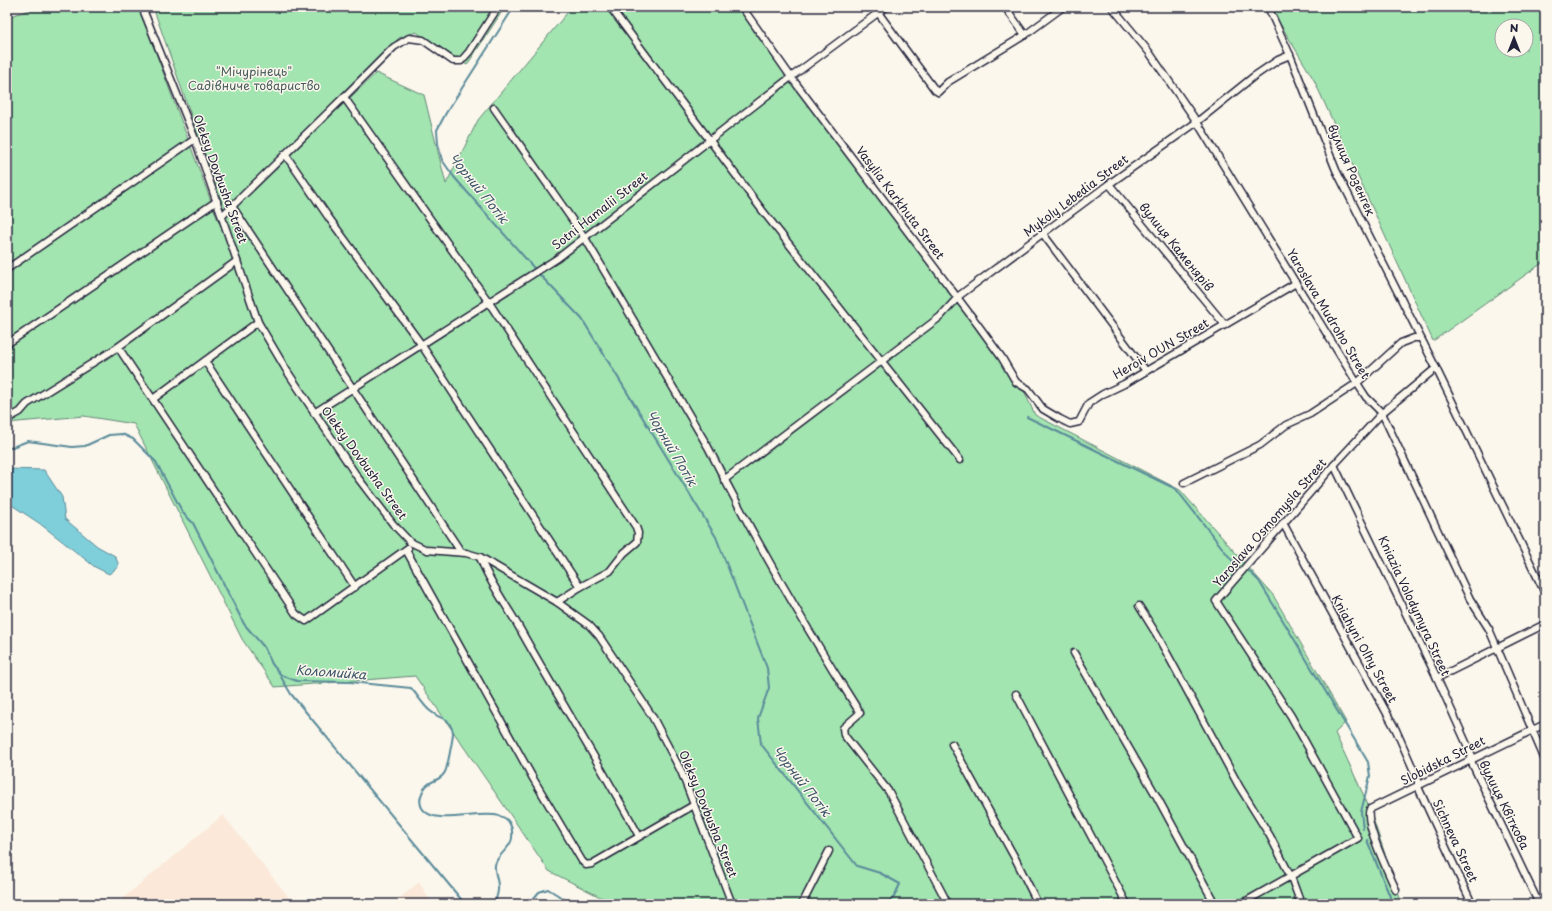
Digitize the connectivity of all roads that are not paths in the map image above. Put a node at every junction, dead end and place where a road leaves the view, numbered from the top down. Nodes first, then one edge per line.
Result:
1 (142, 7) edge
2 (498, 7) edge
3 (610, 7) edge
4 (742, 7) edge
5 (874, 7) edge
6 (886, 7) edge
7 (1005, 7) edge
8 (1063, 7) edge
9 (1112, 7) edge
10 (1268, 7) edge
11 (878, 13) junction
12 (1025, 35) junction
13 (1290, 55) junction
14 (791, 77) junction
15 (344, 97) junction
16 (494, 108) dead end
17 (1197, 122) junction
18 (195, 139) junction
19 (710, 140) junction
20 (285, 154) junction
21 (1109, 184) junction
22 (217, 201) junction
23 (232, 206) junction
24 (222, 216) junction
25 (1043, 234) junction
26 (585, 238) junction
27 (237, 261) junction
28 (7, 269) edge
29 (1296, 283) junction
30 (957, 298) junction
31 (488, 301) junction
32 (258, 322) junction
33 (1225, 325) junction
34 (1420, 338) junction
35 (7, 344) edge
36 (421, 344) junction
37 (118, 347) junction
38 (881, 360) junction
39 (205, 361) junction
40 (1436, 368) junction
41 (1146, 370) junction
42 (1356, 383) junction
43 (353, 388) junction
44 (153, 399) junction
45 (1043, 409) joint
46 (314, 413) junction
47 (1382, 414) junction
48 (7, 420) edge
49 (960, 460) dead end
50 (1334, 465) junction
51 (724, 480) junction
52 (1184, 483) dead end
53 (1283, 523) junction
54 (413, 544) junction
55 (406, 550) junction
56 (461, 552) junction
57 (480, 557) junction
58 (355, 587) junction
59 (580, 587) junction
60 (1545, 593) edge
61 (557, 602) junction
62 (1139, 606) dead end
63 (1545, 624) edge
64 (1496, 649) junction
65 (1074, 653) dead end
66 (1437, 678) junction
67 (1016, 694) dead end
68 (1545, 724) edge
69 (1531, 729) junction
70 (952, 744) dead end
71 (1471, 759) junction
72 (1545, 760) edge
73 (1418, 787) junction
74 (694, 804) junction
75 (639, 836) junction
76 (829, 851) dead end
77 (1290, 877) junction
78 (1396, 890) dead end
79 (732, 904) edge
80 (802, 904) edge
81 (948, 904) edge
82 (1038, 904) edge
83 (1127, 904) edge
84 (1215, 904) edge
85 (1241, 904) edge
86 (1301, 904) edge
87 (1472, 904) edge
88 (1539, 904) edge

1 - 18 street, Oleksy Dovbusha Street
2 - 15 street
3 - 19 street
4 - 14 street, Vasylia Karkhuta Street
5 - 11 street
6 - 11 street, Sotni Hamalii Street
7 - 12 street
8 - 12 street
9 - 17 street, Yaroslava Mudroho Street
10 - 13 street, вулиця Розенгек
11 - 12 street
11 - 14 street, Sotni Hamalii Street
13 - 17 street, Mykoly Lebedia Street
13 - 34 street, вулиця Розенгек
14 - 19 street, Sotni Hamalii Street
14 - 30 street, Vasylia Karkhuta Street
15 - 20 street
15 - 31 street
16 - 26 street
17 - 21 street, Mykoly Lebedia Street
17 - 29 street, Yaroslava Mudroho Street
18 - 22 street, Oleksy Dovbusha Street
18 - 28 street
19 - 26 street, Sotni Hamalii Street
19 - 38 street
20 - 23 street
20 - 36 street
21 - 25 street, Mykoly Lebedia Street
21 - 33 street, вулиця Каменярів
22 - 24 street, Oleksy Dovbusha Street
22 - 35 street
23 - 24 street
23 - 43 street
24 - 27 street, Oleksy Dovbusha Street
25 - 30 street, Mykoly Lebedia Street
25 - 41 street
26 - 31 street, Sotni Hamalii Street
26 - 51 street
27 - 32 street, Oleksy Dovbusha Street
27 - 37 street
29 - 33 street, Heroiv OUN Street
29 - 42 street, Yaroslava Mudroho Street
30 - 38 street, Mykoly Lebedia Street
30 - 45 street, Vasylia Karkhuta Street
31 - 36 street, Sotni Hamalii Street
31 - 59 street
32 - 39 street
32 - 46 street, Oleksy Dovbusha Street
33 - 41 street, Heroiv OUN Street
34 - 40 street, вулиця Розенгек
34 - 42 street
36 - 43 street, Sotni Hamalii Street
36 - 59 street
37 - 44 street
37 - 48 street
38 - 49 street
38 - 51 street, Mykoly Lebedia Street
39 - 44 street
39 - 58 street
40 - 47 street, Yaroslava Osmomysla Street
40 - 60 street, вулиця Розенгек
41 - 45 street, Heroiv OUN Street
42 - 47 street, Yaroslava Mudroho Street
42 - 52 street
43 - 46 street, Sotni Hamalii Street
43 - 56 street
44 - 58 street
46 - 54 street, Oleksy Dovbusha Street
47 - 50 street, Yaroslava Osmomysla Street
47 - 64 street, Yaroslava Mudroho Street
50 - 53 street, Yaroslava Osmomysla Street
50 - 66 street, Kniazia Volodymyra Street
51 - 81 street
53 - 73 street, Kniahyni Olhy Street
53 - 77 street, Yaroslava Osmomysla Street
54 - 55 street
54 - 56 street, Oleksy Dovbusha Street
55 - 58 street
55 - 75 street
56 - 57 street, Oleksy Dovbusha Street
57 - 61 street, Oleksy Dovbusha Street
57 - 75 street
59 - 61 street
61 - 74 street, Oleksy Dovbusha Street
62 - 77 street
63 - 64 street
64 - 66 street
64 - 69 street, Yaroslava Mudroho Street
65 - 84 street
66 - 71 street, Kniazia Volodymyra Street
67 - 83 street
68 - 69 street, Slobidska Street
69 - 71 street, Slobidska Street
69 - 72 street, Yaroslava Mudroho Street
70 - 82 street
71 - 73 street, Slobidska Street
71 - 88 street, вулиця Квіткова
73 - 78 street, Slobidska Street
73 - 87 street, Sichneva Street
74 - 75 street
74 - 79 street, Oleksy Dovbusha Street
76 - 80 street
77 - 85 street
77 - 86 street

